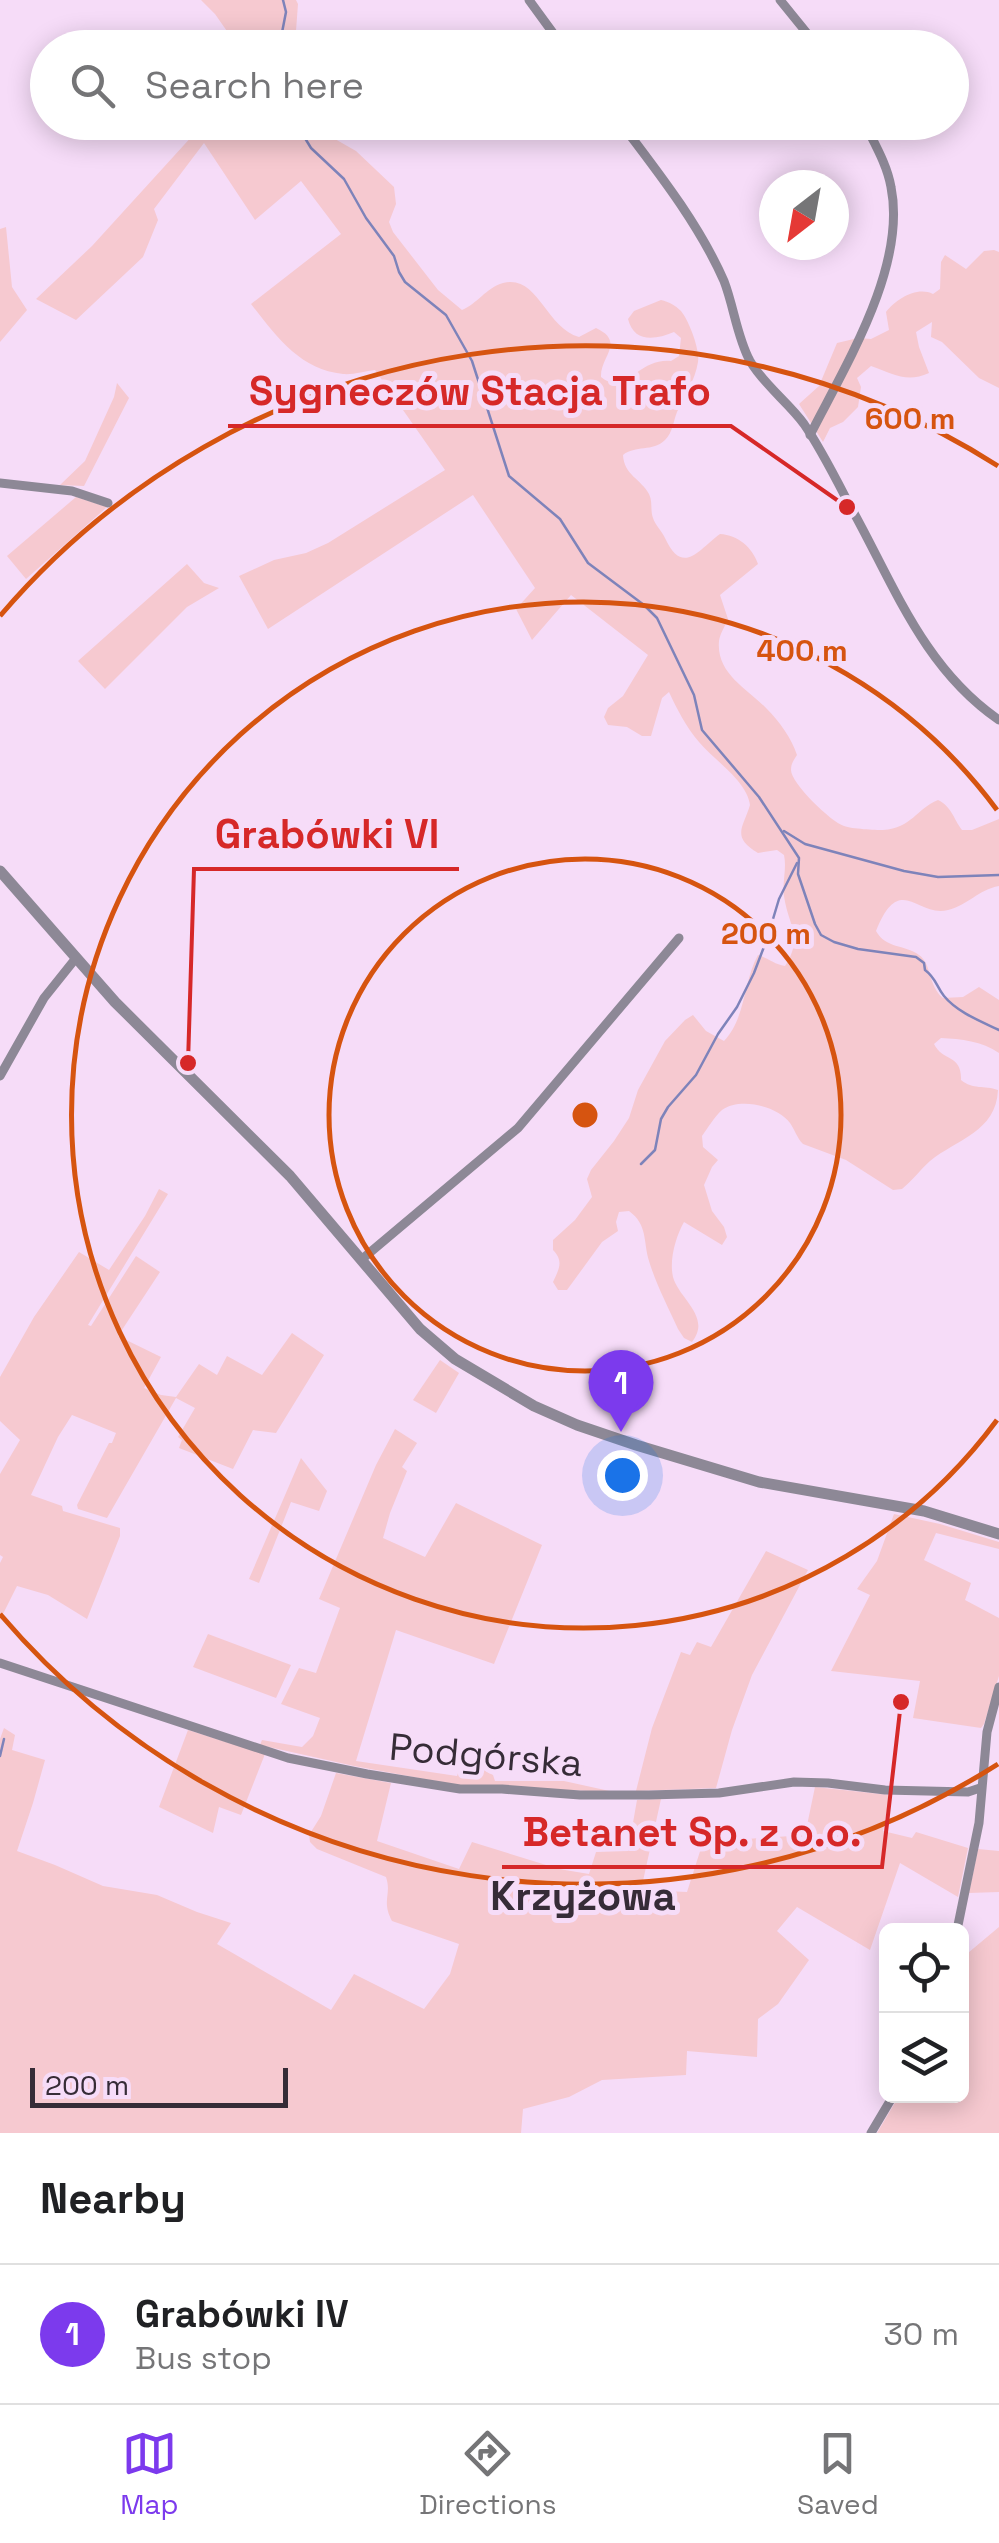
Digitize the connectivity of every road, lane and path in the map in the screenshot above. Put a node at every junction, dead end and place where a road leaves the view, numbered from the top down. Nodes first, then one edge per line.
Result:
1 (529, 0) edge
2 (780, 0) edge
3 (551, 30) edge
4 (804, 30) edge
5 (633, 140) edge
6 (873, 140) edge
7 (810, 435) junction
8 (0, 483) edge
9 (108, 503) dead end
10 (999, 720) edge
11 (0, 871) edge
12 (680, 938) dead end
13 (76, 958) junction
14 (0, 1076) edge
15 (361, 1260) junction
16 (999, 1534) edge
17 (0, 1663) edge
18 (999, 1686) edge
19 (980, 1788) junction
20 (958, 1923) edge
21 (888, 2103) edge
22 (871, 2133) edge

1 - 3 street
2 - 4 street
5 - 7 street
6 - 7 street
7 - 10 street
8 - 9 street
11 - 13 street
12 - 15 street
13 - 14 street
13 - 15 street
15 - 16 street
17 - 19 street, Podgórska
18 - 19 street
19 - 20 street
21 - 22 street

